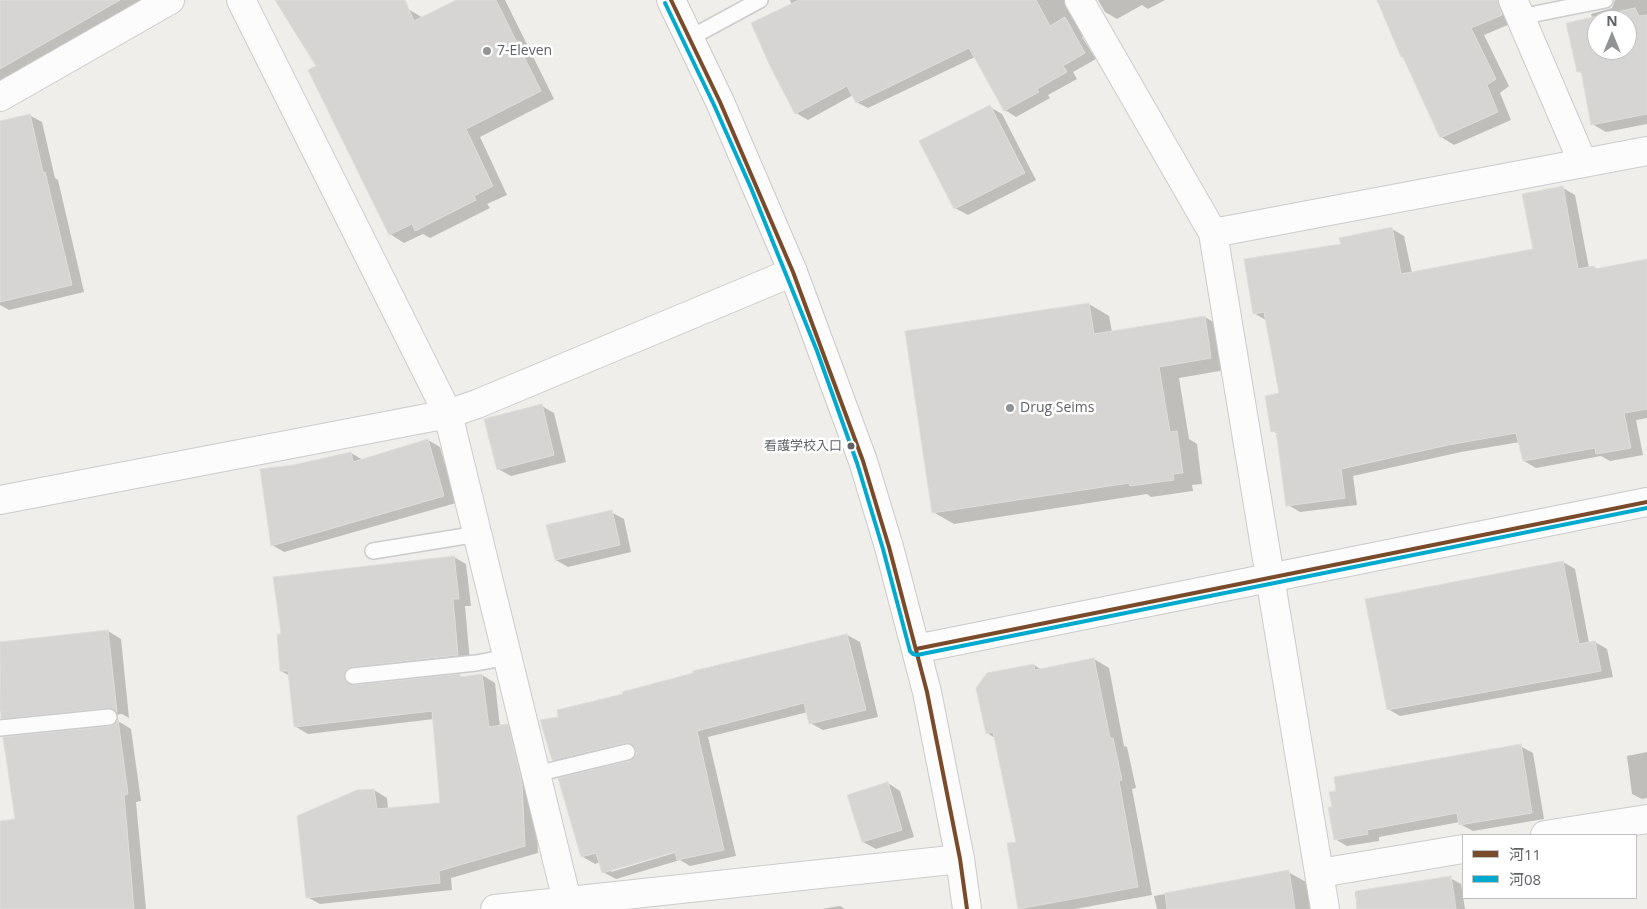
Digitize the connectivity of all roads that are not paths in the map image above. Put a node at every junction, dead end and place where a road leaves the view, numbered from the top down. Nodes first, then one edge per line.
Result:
1 (170, 0) edge
2 (241, 0) edge
3 (671, 0) edge
4 (760, 0) edge
5 (1079, 0) edge
6 (1605, 0) edge
7 (1516, 9) edge
8 (690, 38) junction
9 (0, 97) edge
10 (1647, 150) edge
11 (1583, 163) junction
12 (1213, 233) junction
13 (793, 272) junction
14 (448, 414) junction
15 (0, 500) edge
16 (1647, 502) edge
17 (478, 534) junction
18 (373, 550) dead end
19 (1271, 577) junction
20 (916, 649) junction
21 (508, 657) junction
22 (353, 676) dead end
23 (109, 717) dead end
24 (0, 728) edge
25 (627, 752) dead end
26 (536, 774) junction
27 (1647, 819) edge
28 (1551, 834) edge
29 (1462, 849) edge
30 (960, 859) junction
31 (1320, 873) junction
32 (569, 905) edge
33 (495, 909) edge
34 (967, 909) edge
35 (1325, 909) edge

1 - 9 street
2 - 14 street
3 - 8 street
4 - 8 lane
5 - 12 street
6 - 7 lane
7 - 11 street
8 - 13 street
10 - 11 street
11 - 12 street
12 - 19 street
13 - 14 street
13 - 20 street
14 - 15 street
14 - 17 street
16 - 19 street
17 - 18 lane
17 - 21 street
19 - 20 street
19 - 31 street
20 - 30 street
21 - 22 lane
21 - 26 street
23 - 24 lane
25 - 26 lane
26 - 32 street
27 - 28 street
29 - 31 street
30 - 32 street
30 - 34 street
31 - 35 street
32 - 33 street

